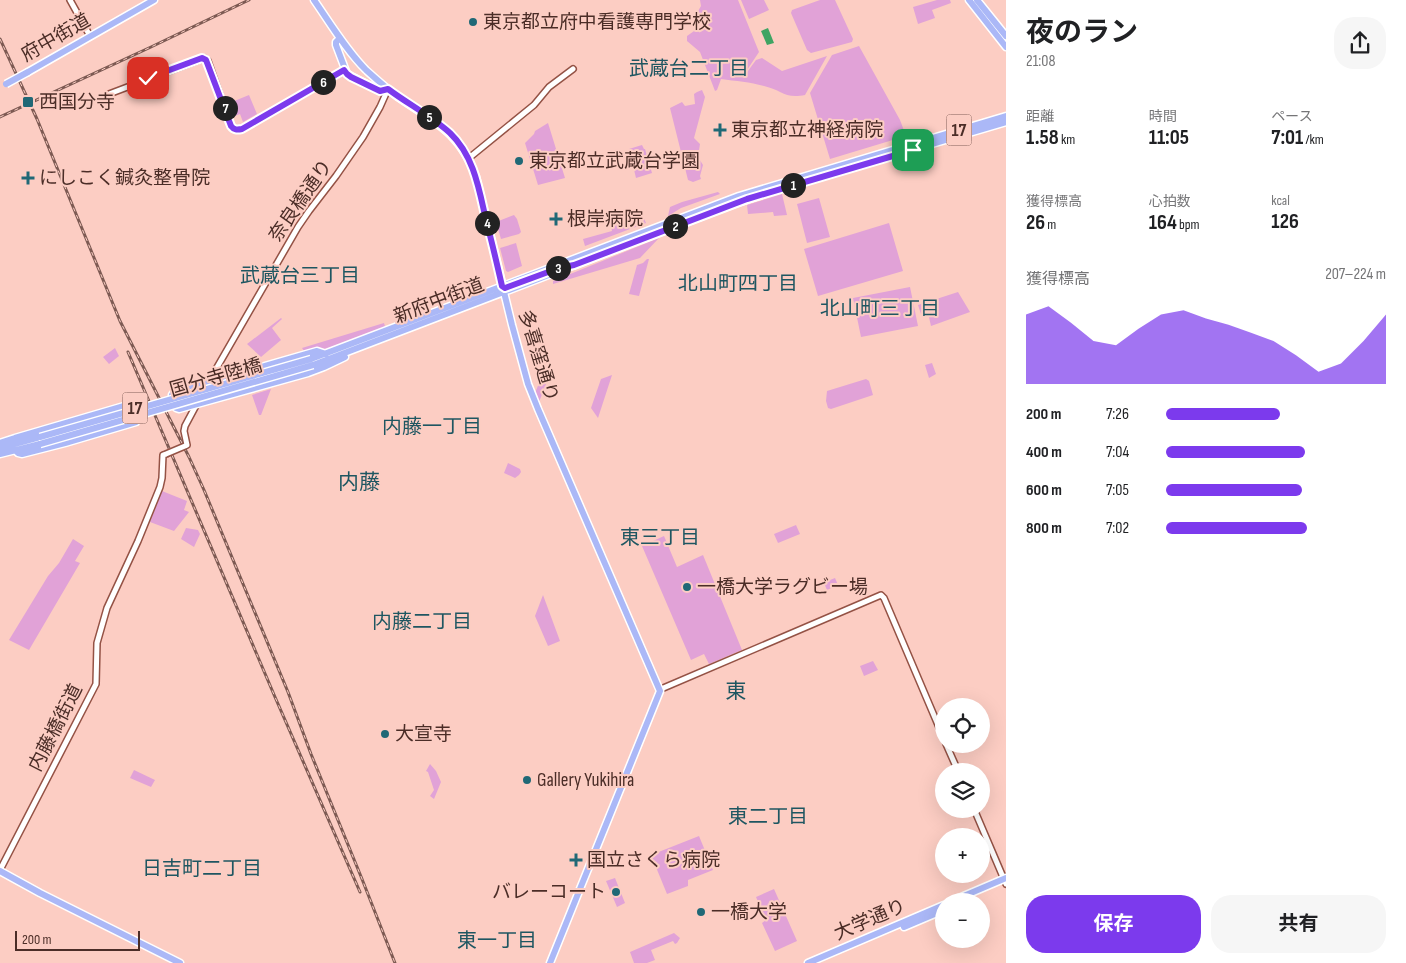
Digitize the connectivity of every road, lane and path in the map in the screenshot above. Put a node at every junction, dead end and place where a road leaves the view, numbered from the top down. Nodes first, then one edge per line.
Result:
1 (70, 0) edge
2 (154, 0) edge
3 (314, 0) edge
4 (969, 0) edge
5 (977, 0) edge
6 (1006, 35) edge
7 (90, 36) junction
8 (340, 38) junction
9 (1006, 47) edge
10 (573, 69) dead end
11 (344, 70) junction
12 (3, 86) edge
13 (388, 89) junction
14 (109, 94) dead end
15 (1006, 116) edge
16 (1006, 122) edge
17 (468, 158) junction
18 (503, 289) junction
19 (358, 349) junction
20 (326, 354) junction
21 (312, 362) junction
22 (208, 383) junction
23 (196, 405) junction
24 (40, 441) junction
25 (0, 443) edge
26 (0, 448) edge
27 (15, 450) junction
28 (0, 454) edge
29 (660, 691) junction
30 (935, 718) edge
31 (978, 818) edge
32 (0, 870) edge
33 (1006, 881) edge
34 (974, 893) edge
35 (980, 893) edge
36 (935, 909) edge
37 (935, 914) edge
38 (180, 963) edge
39 (550, 963) edge
40 (808, 963) edge
41 (818, 963) edge

1 - 7 street
2 - 7 main road, 府中街道
3 - 8 main road, 多喜窪通り
4 - 9 main road
5 - 6 main road
7 - 12 main road, 府中街道, bridge
8 - 11 main road
8 - 13 main road, 多喜窪通り
10 - 17 street
11 - 13 main road
11 - 14 street
13 - 17 main road, 多喜窪通り
13 - 22 street, 奈良橋通り
15 - 18 main road, 新府中街道 / 17
16 - 18 main road, 新府中街道 / 17
17 - 18 main road, 多喜窪通り
18 - 19 main road, 新府中街道 / 17
18 - 20 main road, 新府中街道 / 17
18 - 29 main road, 多喜窪通り
19 - 21 main road, 新府中街道 / 17
19 - 23 main road, 17
20 - 21 main road, 新府中街道 / 17
20 - 22 main road, 17
21 - 24 main road, 国分寺陸橋 / 17, bridge
22 - 23 street
22 - 23 main road, 17
23 - 32 street, 内藤橋街道, bridge
24 - 26 main road, 17
24 - 27 main road, 17
25 - 27 main road, 17
27 - 28 main road, 17
29 - 30 street
29 - 39 main road
31 - 33 street
32 - 38 main road
33 - 34 main road
33 - 35 main road
36 - 40 main road, 大学通り
37 - 41 main road, 大学通り

